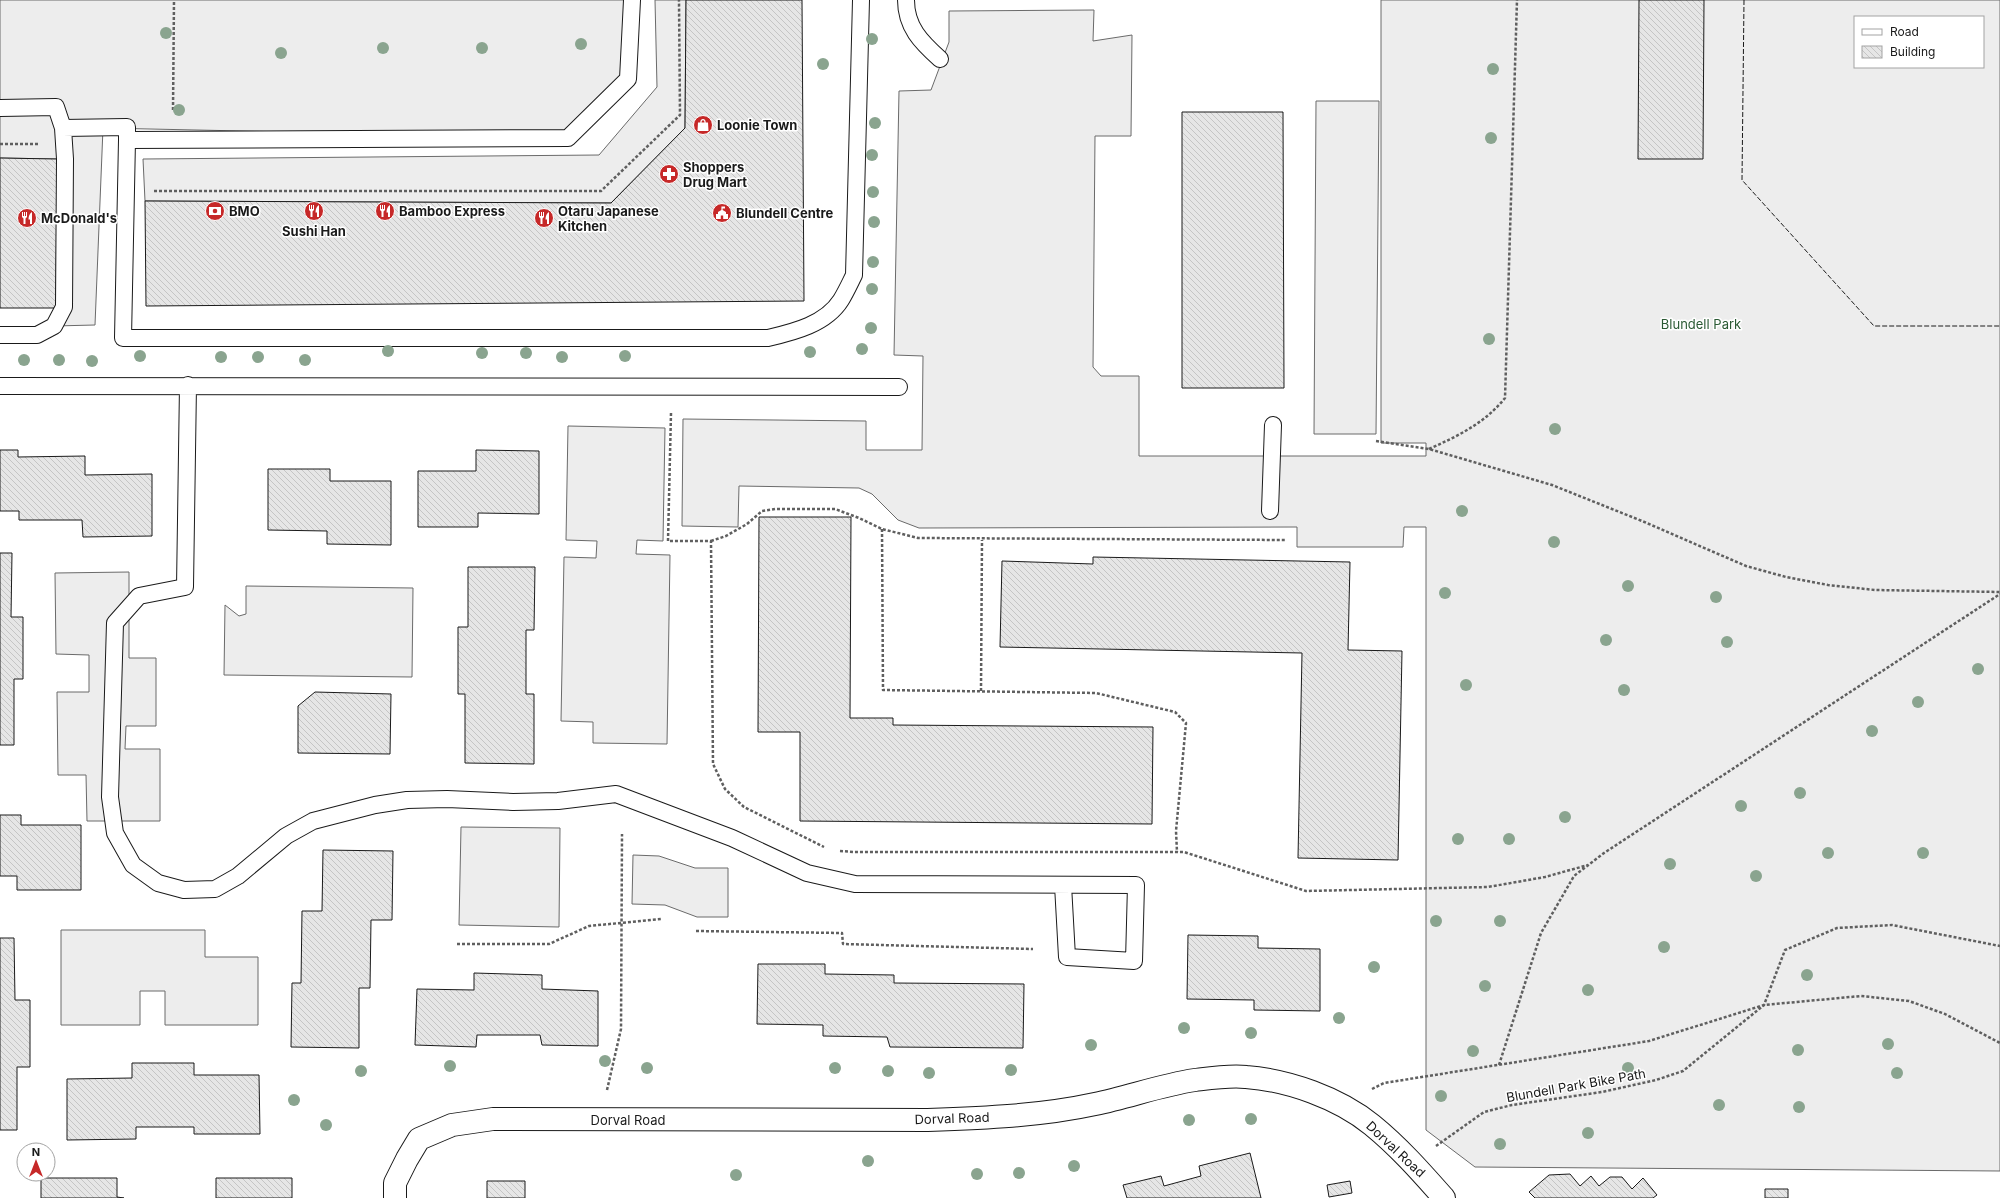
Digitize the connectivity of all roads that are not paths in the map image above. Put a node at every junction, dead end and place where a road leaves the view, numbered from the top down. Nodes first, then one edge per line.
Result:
1 (632, 0) edge
2 (861, 0) edge
3 (906, 0) edge
4 (940, 59) dead end
5 (0, 108) edge
6 (63, 128) junction
7 (127, 140) junction
8 (0, 335) edge
9 (188, 385) junction
10 (0, 386) edge
11 (899, 387) dead end
12 (1273, 425) dead end
13 (1270, 511) dead end
14 (1064, 885) junction
15 (395, 1198) edge
16 (1444, 1198) edge

1 - 7 lane
2 - 7 lane
3 - 4 lane
5 - 6 lane
6 - 7 lane
6 - 8 lane
9 - 10 lane
9 - 11 lane
9 - 14 lane
12 - 13 lane
14 - 14 lane
15 - 16 street, Dorval Road

